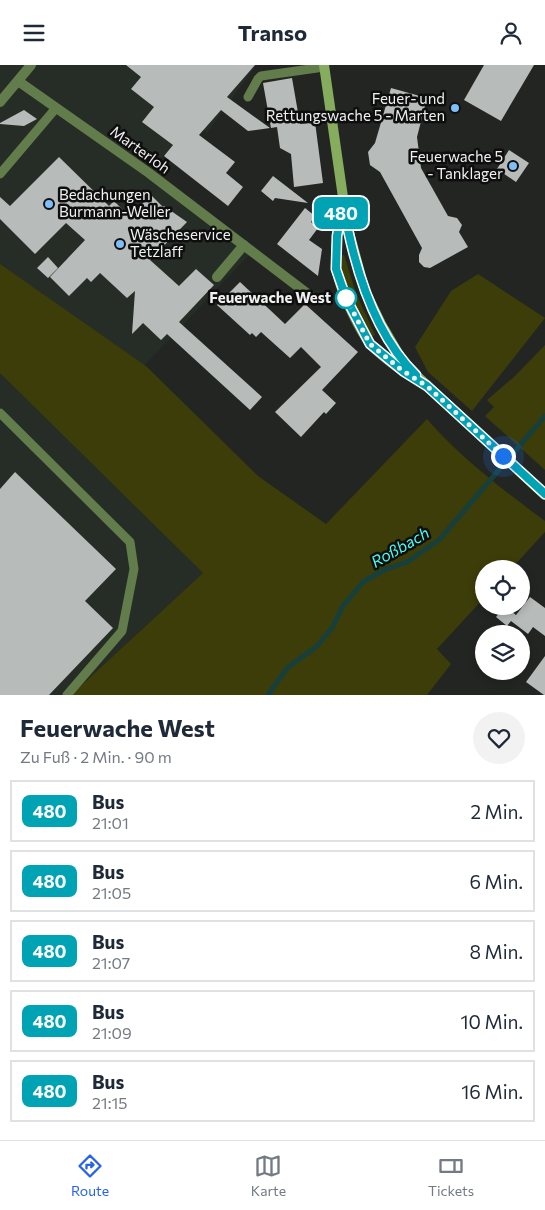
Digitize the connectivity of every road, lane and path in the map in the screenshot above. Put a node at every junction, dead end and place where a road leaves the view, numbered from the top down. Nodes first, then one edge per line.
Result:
1 (31, 65) edge
2 (324, 66) edge
3 (18, 81) junction
4 (248, 97) dead end
5 (0, 102) edge
6 (56, 108) junction
7 (0, 174) edge
8 (343, 203) junction
9 (244, 245) junction
10 (217, 277) dead end
11 (313, 298) dead end
12 (427, 386) junction
13 (0, 413) edge
14 (545, 495) edge
15 (67, 695) edge

1 - 3 street
2 - 4 lane
2 - 8 main road
3 - 5 street
3 - 6 street, Marterloh
6 - 7 lane
6 - 9 street, Marterloh
8 - 12 main road
8 - 12 lane
9 - 10 street
9 - 11 street, Marterloh
12 - 14 main road
13 - 15 lane

